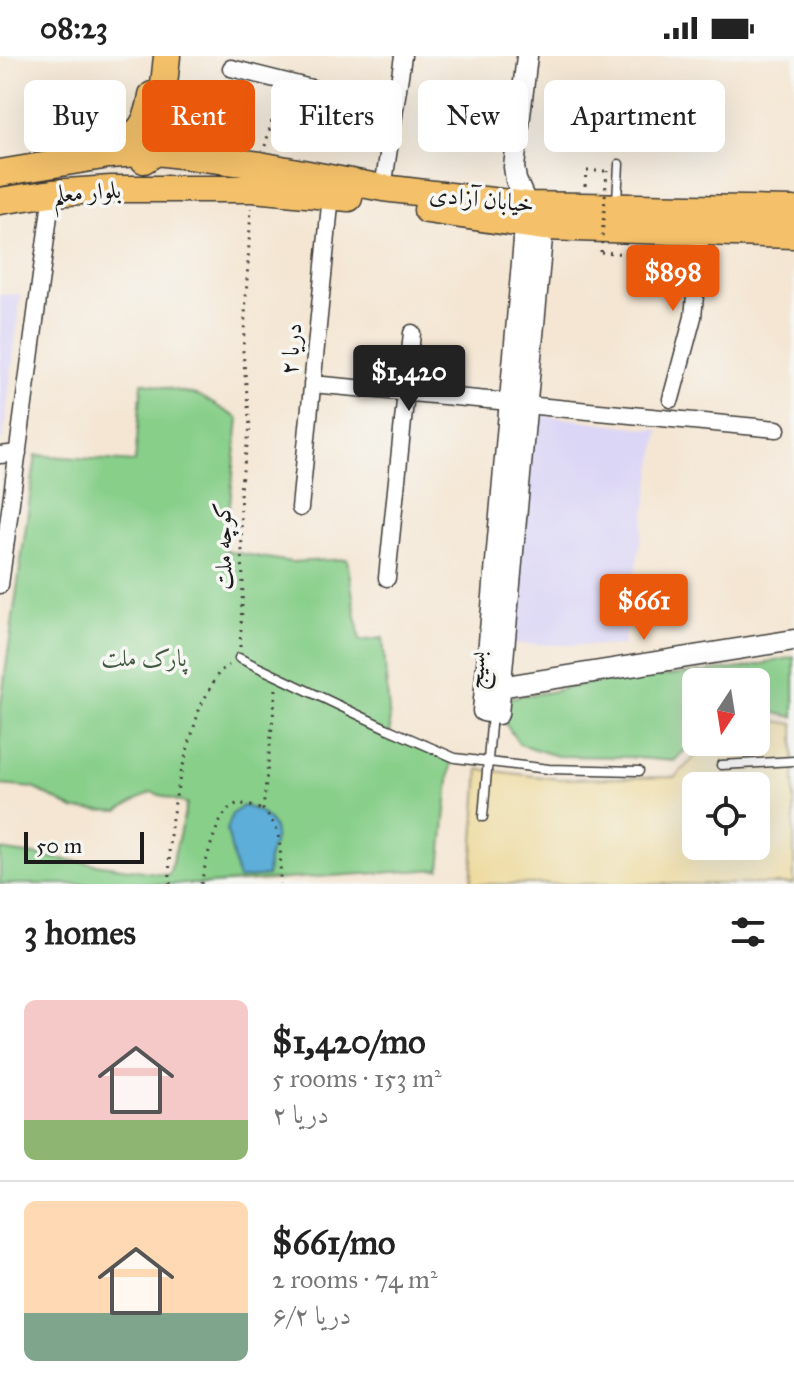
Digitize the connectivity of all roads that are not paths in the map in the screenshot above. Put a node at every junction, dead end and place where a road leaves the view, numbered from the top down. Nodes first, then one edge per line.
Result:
1 (158, 56) edge
2 (167, 56) edge
3 (185, 56) edge
4 (403, 56) edge
5 (522, 57) edge
6 (231, 68) dead end
7 (166, 80) edge
8 (180, 80) edge
9 (278, 80) edge
10 (399, 80) edge
11 (165, 152) junction
12 (388, 152) edge
13 (109, 155) junction
14 (619, 164) dead end
15 (0, 173) edge
16 (256, 177) junction
17 (383, 188) junction
18 (142, 189) junction
19 (174, 189) junction
20 (52, 193) junction
21 (331, 195) junction
22 (0, 201) edge
23 (617, 206) junction
24 (794, 210) edge
25 (535, 216) junction
26 (701, 231) junction
27 (794, 235) edge
28 (412, 333) dead end
29 (312, 384) junction
30 (406, 392) junction
31 (671, 399) dead end
32 (518, 403) junction
33 (777, 429) dead end
34 (18, 453) junction
35 (0, 455) edge
36 (300, 508) dead end
37 (1, 576) edge
38 (387, 578) dead end
39 (499, 619) junction
40 (794, 640) edge
41 (239, 658) road end
42 (500, 687) junction
43 (492, 713) junction
44 (488, 761) junction
45 (794, 761) edge
46 (721, 765) dead end
47 (639, 771) dead end
48 (483, 817) dead end

1 - 13 main road
2 - 7 main road
3 - 8 main road
4 - 10 street
5 - 25 street
6 - 9 street
11 - 13 main road, بلوار معلم
11 - 16 main road, خیابان آزادی
11 - 18 main road
11 - 19 main road
12 - 17 street
13 - 15 main road, بلوار معلم
14 - 23 lane
16 - 17 main road, خیابان آزادی
16 - 19 main road, خیابان آزادی
16 - 21 main road, خیابان آزادی
17 - 25 main road, خیابان آزادی
18 - 19 main road, بلوار معلم
18 - 20 main road, بلوار معلم
20 - 22 main road, بلوار معلم
20 - 34 street
21 - 25 main road, خیابان آزادی
21 - 29 street, دریا ۲
23 - 24 main road, خیابان آزادی
23 - 25 main road, خیابان آزادی
25 - 26 main road, خیابان آزادی
25 - 32 street, بسیج
26 - 27 main road, خیابان آزادی
26 - 31 street
28 - 30 street
29 - 30 street
29 - 36 street, دریا ۲
30 - 32 street
30 - 38 street
32 - 33 street
32 - 39 street, بسیج
34 - 35 street
34 - 37 street
39 - 42 street, بسیج
39 - 43 street, بسیج
40 - 42 street
41 - 44 lane
42 - 43 street, بسیج
43 - 44 lane
44 - 47 lane
44 - 48 lane
45 - 46 lane

